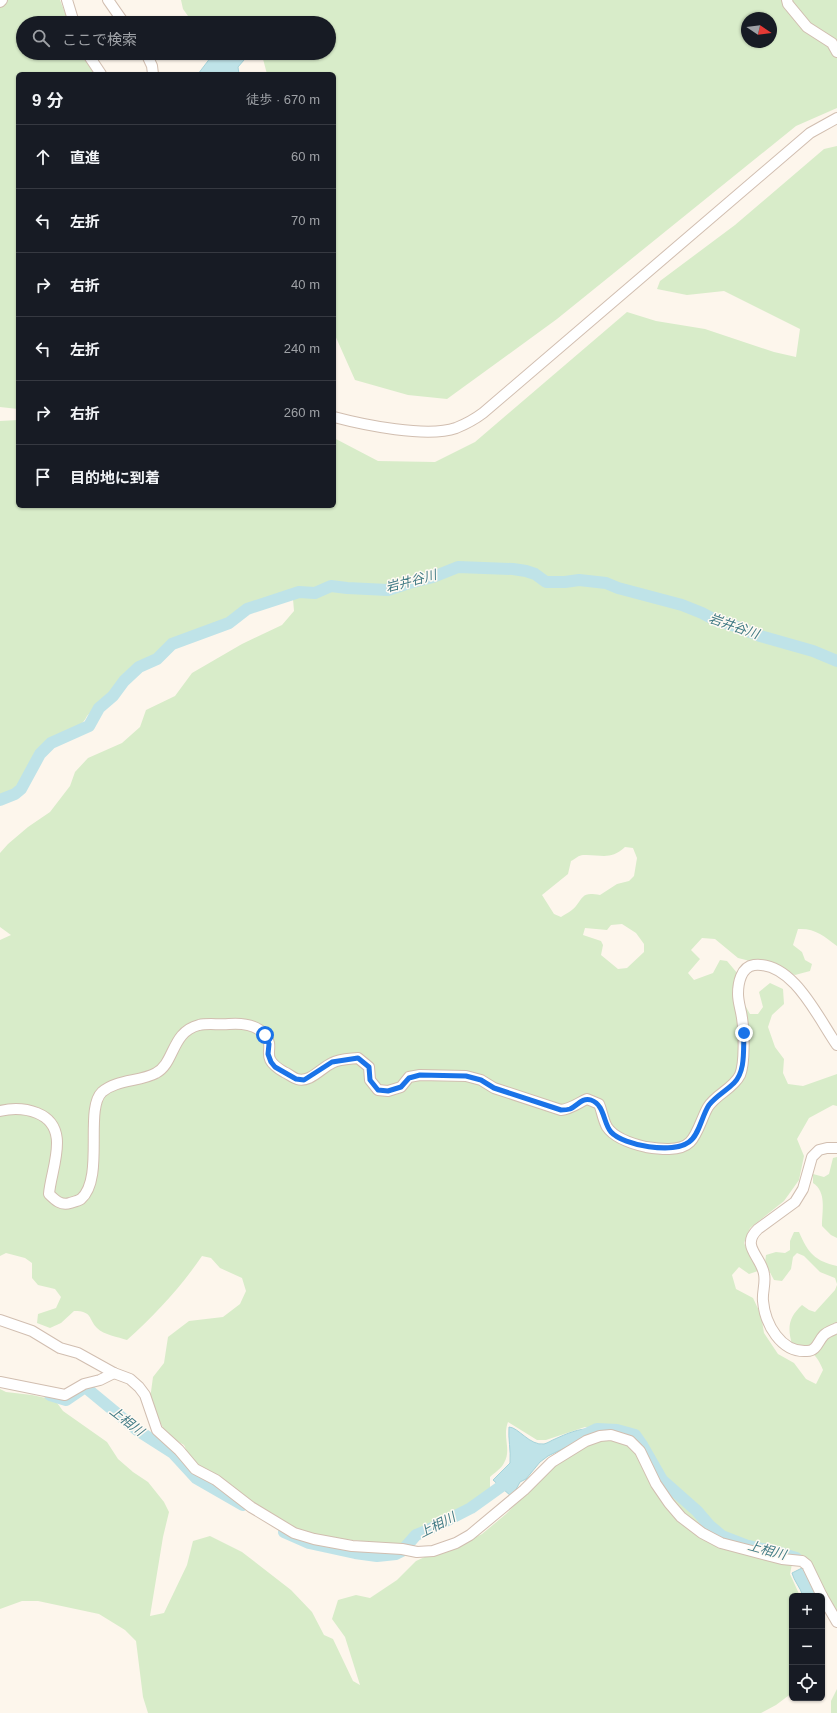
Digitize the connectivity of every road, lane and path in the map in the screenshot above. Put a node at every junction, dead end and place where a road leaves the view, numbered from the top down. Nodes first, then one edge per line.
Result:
1 (67, 0) edge
2 (108, 0) edge
3 (788, 0) edge
4 (72, 16) edge
5 (119, 16) edge
6 (837, 52) edge
7 (92, 60) edge
8 (149, 60) edge
9 (100, 72) edge
10 (152, 72) edge
11 (837, 118) edge
12 (336, 418) edge
13 (837, 1045) edge
14 (0, 1111) edge
15 (837, 1148) edge
16 (0, 1320) edge
17 (837, 1328) edge
18 (114, 1373) junction
19 (0, 1382) edge
20 (821, 1593) edge
21 (825, 1601) edge
22 (837, 1622) edge

1 - 4 street
2 - 5 street
3 - 6 street
7 - 9 street
8 - 10 street
11 - 12 street
13 - 14 street
15 - 17 street
16 - 18 street
18 - 19 street
18 - 20 street
21 - 22 street

